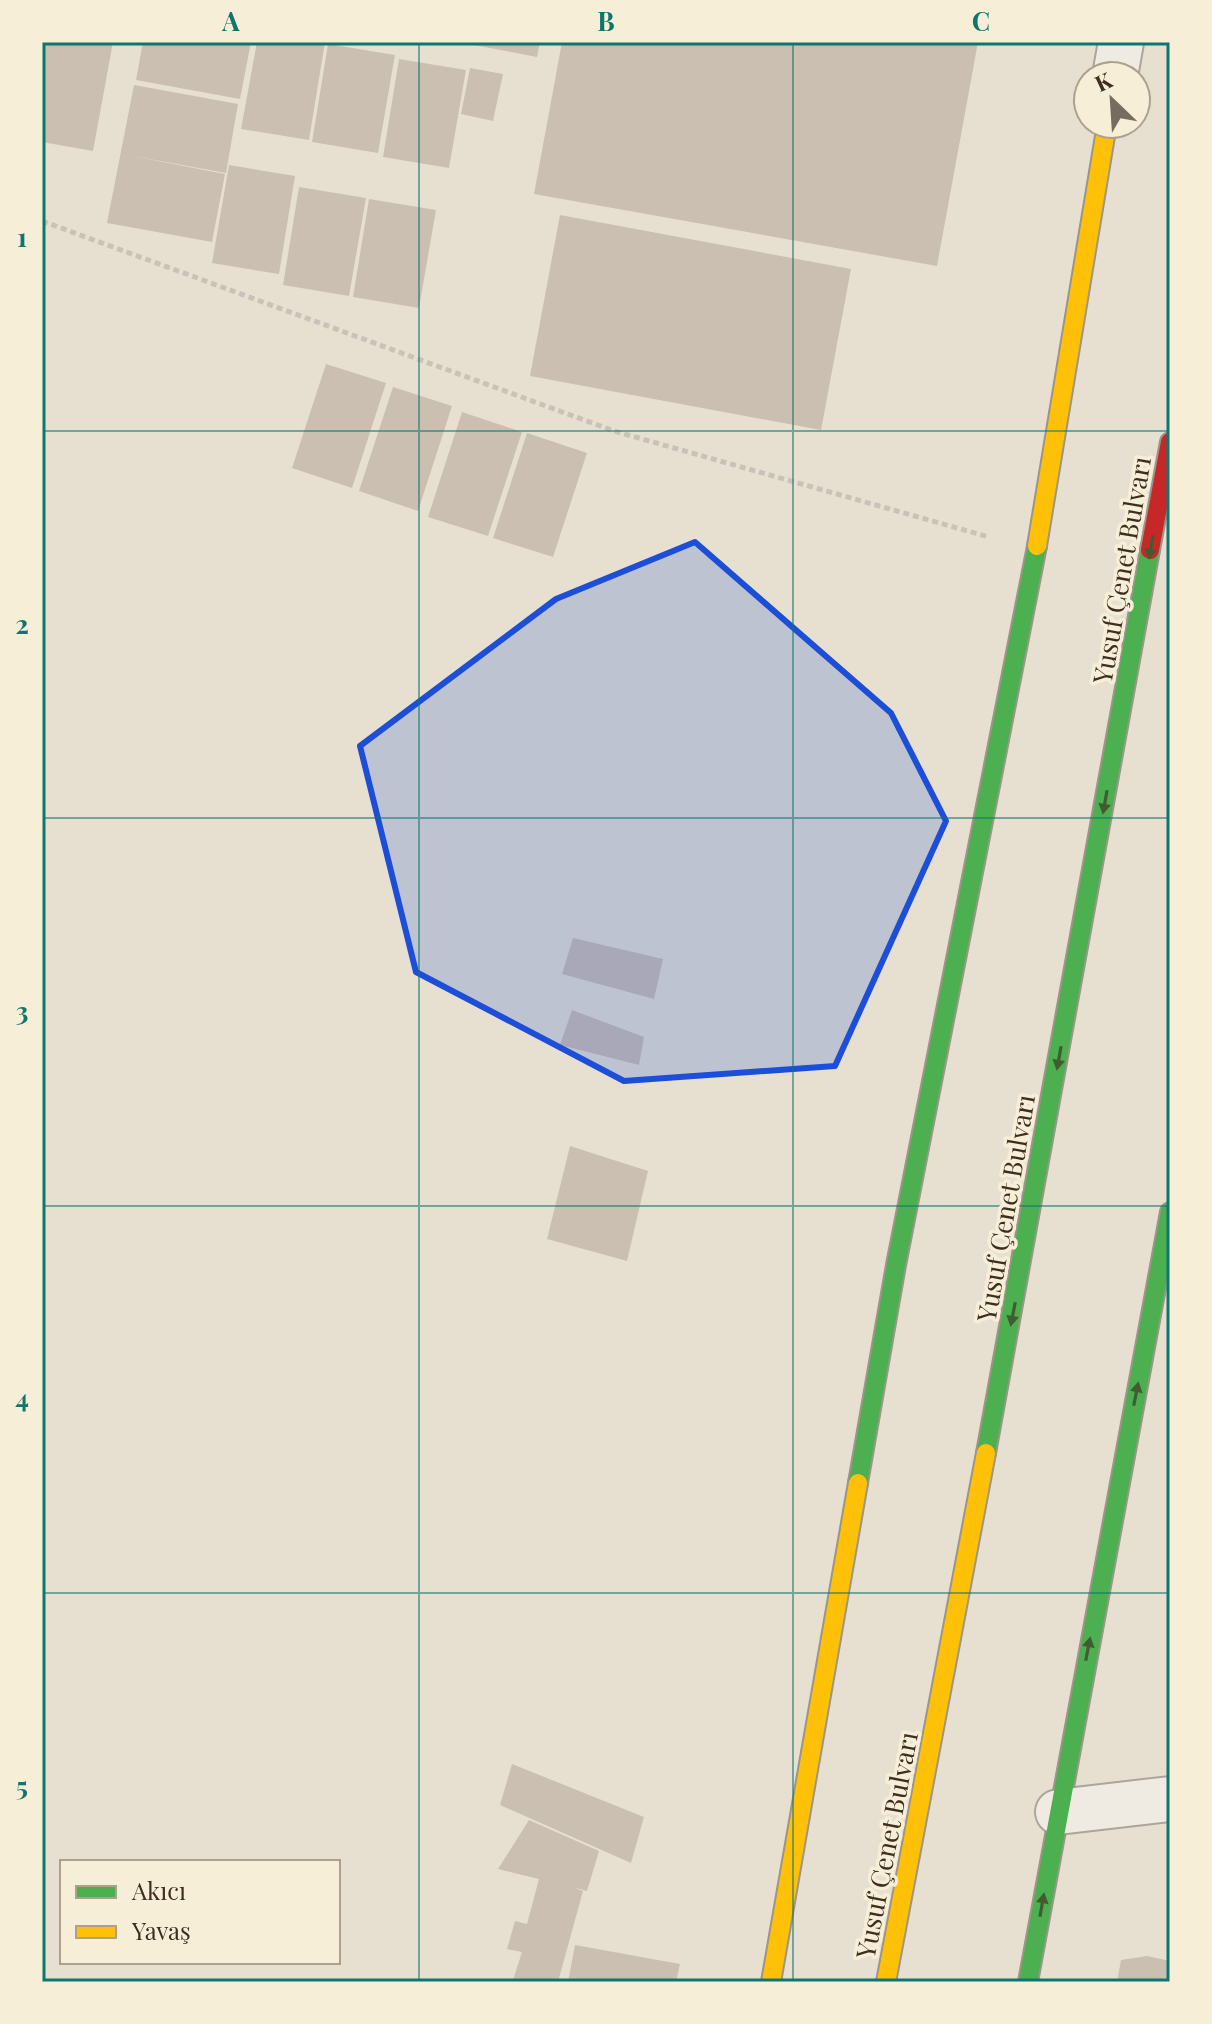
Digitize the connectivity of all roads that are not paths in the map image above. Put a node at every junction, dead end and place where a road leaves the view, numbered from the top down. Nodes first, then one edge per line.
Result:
1 (1104, 140) edge
2 (1170, 442) edge
3 (1170, 1212) edge
4 (1170, 1799) edge
5 (1058, 1812) junction
6 (771, 1982) edge
7 (886, 1982) edge
8 (1028, 1982) edge

1 - 6 main road
2 -> 7 main road, Yusuf Çenet Bulvarı
5 -> 3 main road
4 - 5 street
8 -> 5 main road

